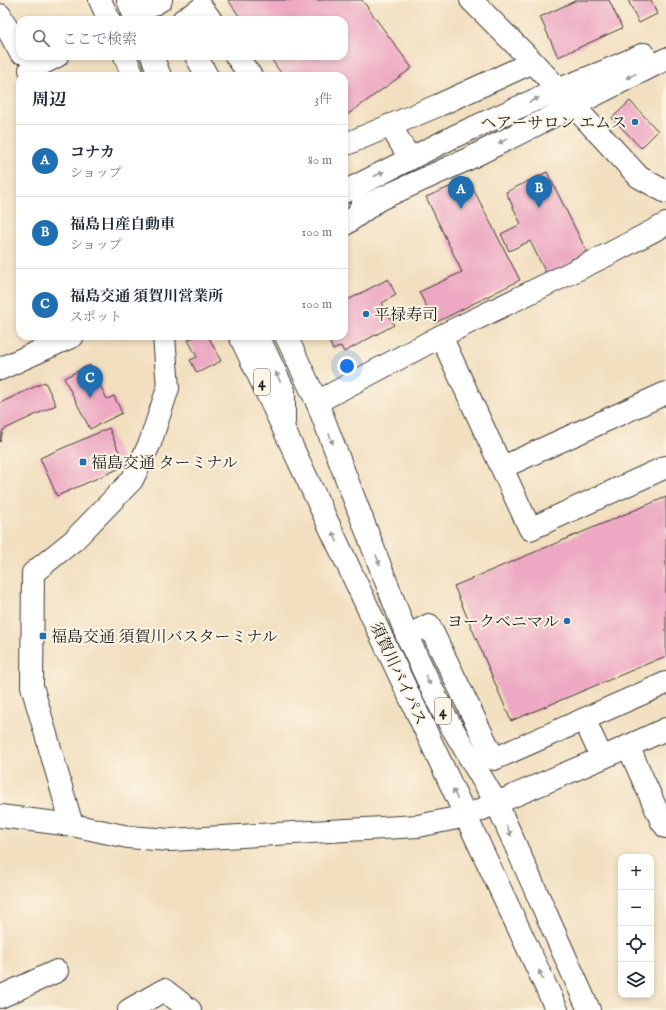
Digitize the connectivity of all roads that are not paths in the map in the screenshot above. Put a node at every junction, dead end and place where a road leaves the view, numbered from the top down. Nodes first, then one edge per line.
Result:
1 (100, 0) edge
2 (161, 0) edge
3 (471, 0) edge
4 (133, 12) edge
5 (0, 15) edge
6 (107, 16) edge
7 (189, 16) edge
8 (208, 16) edge
9 (666, 44) edge
10 (16, 45) edge
11 (666, 59) edge
12 (42, 60) edge
13 (127, 60) edge
14 (152, 60) edge
15 (153, 60) edge
16 (198, 60) edge
17 (239, 60) edge
18 (533, 62) junction
19 (26, 64) edge
20 (131, 72) edge
21 (156, 72) edge
22 (158, 72) edge
23 (205, 72) edge
24 (248, 72) edge
25 (557, 90) junction
26 (439, 105) junction
27 (572, 105) junction
28 (390, 125) junction
29 (455, 136) junction
30 (348, 143) edge
31 (410, 159) junction
32 (468, 159) junction
33 (348, 190) edge
34 (666, 192) edge
35 (378, 200) junction
36 (348, 213) edge
37 (348, 222) edge
38 (666, 224) edge
39 (441, 336) junction
40 (65, 340) edge
41 (164, 340) edge
42 (234, 340) edge
43 (242, 340) edge
44 (260, 340) edge
45 (288, 340) edge
46 (0, 368) edge
47 (666, 393) edge
48 (317, 402) junction
49 (272, 404) junction
50 (284, 429) junction
51 (502, 467) junction
52 (666, 467) edge
53 (407, 636) junction
54 (666, 683) edge
55 (466, 701) junction
56 (443, 712) junction
57 (584, 719) junction
58 (666, 729) edge
59 (628, 746) junction
60 (602, 758) junction
61 (497, 804) junction
62 (0, 816) edge
63 (466, 816) junction
64 (72, 825) junction
65 (666, 827) edge
66 (57, 971) dead end
67 (0, 997) edge
68 (129, 1010) edge
69 (190, 1010) edge
70 (557, 1010) edge
71 (589, 1010) edge

1 - 6 main road
2 - 4 main road
3 - 18 main road
5 - 10 main road
7 - 8 main road
9 - 25 main road
11 -> 27 main road
12 - 19 main road
13 - 20 main road
14 - 21 main road
15 - 22 main road
16 - 23 main road
17 - 24 main road
18 - 25 main road
18 - 26 main road
25 - 27 main road
29 -> 25 main road
26 - 28 main road
26 - 29 main road
27 -> 32 main road
27 - 34 main road
28 - 30 main road
28 - 31 main road
29 - 31 main road
29 - 32 main road
33 -> 31 main road
32 - 35 main road
35 - 36 main road
35 - 37 main road
38 - 39 main road
39 - 48 main road
39 - 51 main road
40 - 46 main road
41 - 64 main road
42 - 49 main road
43 - 49 main road, 須賀川バイパス / 4
50 -> 44 main road
45 - 48 main road, 須賀川バイパス / 4
47 - 51 main road
48 -> 53 main road, 須賀川バイパス / 4
49 - 50 main road, 須賀川バイパス / 4
63 -> 50 main road, 須賀川バイパス / 4
51 - 52 main road
53 - 55 main road
53 -> 56 main road, 須賀川バイパス / 4
54 - 57 main road
55 - 56 main road
55 - 57 main road
56 - 61 main road, 須賀川バイパス / 4
57 - 60 main road
58 - 59 main road
59 - 60 main road
59 - 65 main road
60 - 61 main road
61 - 63 main road
61 -> 71 main road, 須賀川バイパス / 4
62 - 64 main road
63 - 64 main road
70 -> 63 main road, 須賀川バイパス / 4
66 - 67 main road
68 - 69 main road

